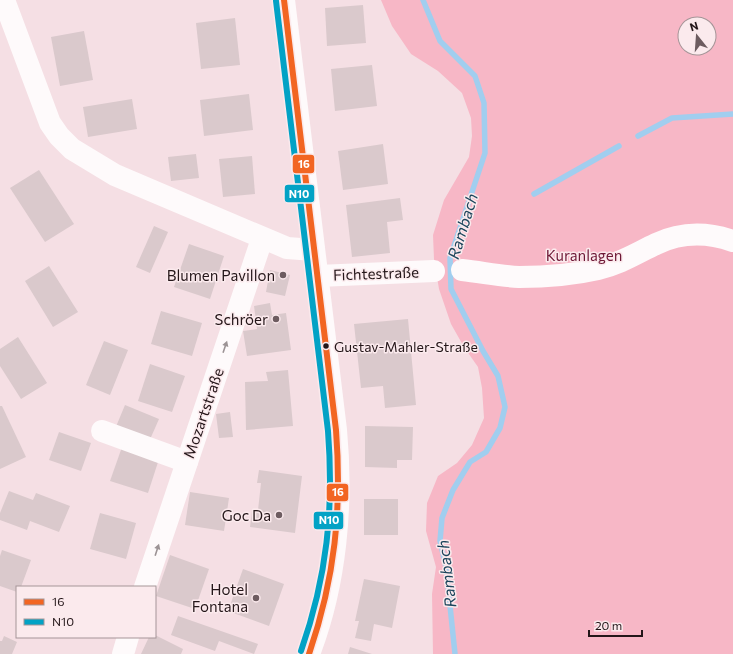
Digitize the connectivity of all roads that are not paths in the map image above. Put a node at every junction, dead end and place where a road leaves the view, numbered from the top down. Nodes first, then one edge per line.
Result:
1 (4, 0) edge
2 (284, 0) edge
3 (262, 239) junction
4 (733, 241) edge
5 (314, 250) junction
6 (462, 270) dead end
7 (434, 271) dead end
8 (318, 276) junction
9 (102, 431) dead end
10 (187, 462) junction
11 (145, 586) edge
12 (128, 638) edge
13 (123, 654) edge
14 (310, 654) edge

1 - 3 street
2 - 5 street
3 - 5 street
10 -> 3 street, Mozartstraße
4 - 6 street
5 - 8 street
7 - 8 street, Fichtestraße
8 - 14 street
9 - 10 street
11 -> 10 street, Mozartstraße
12 - 13 street

